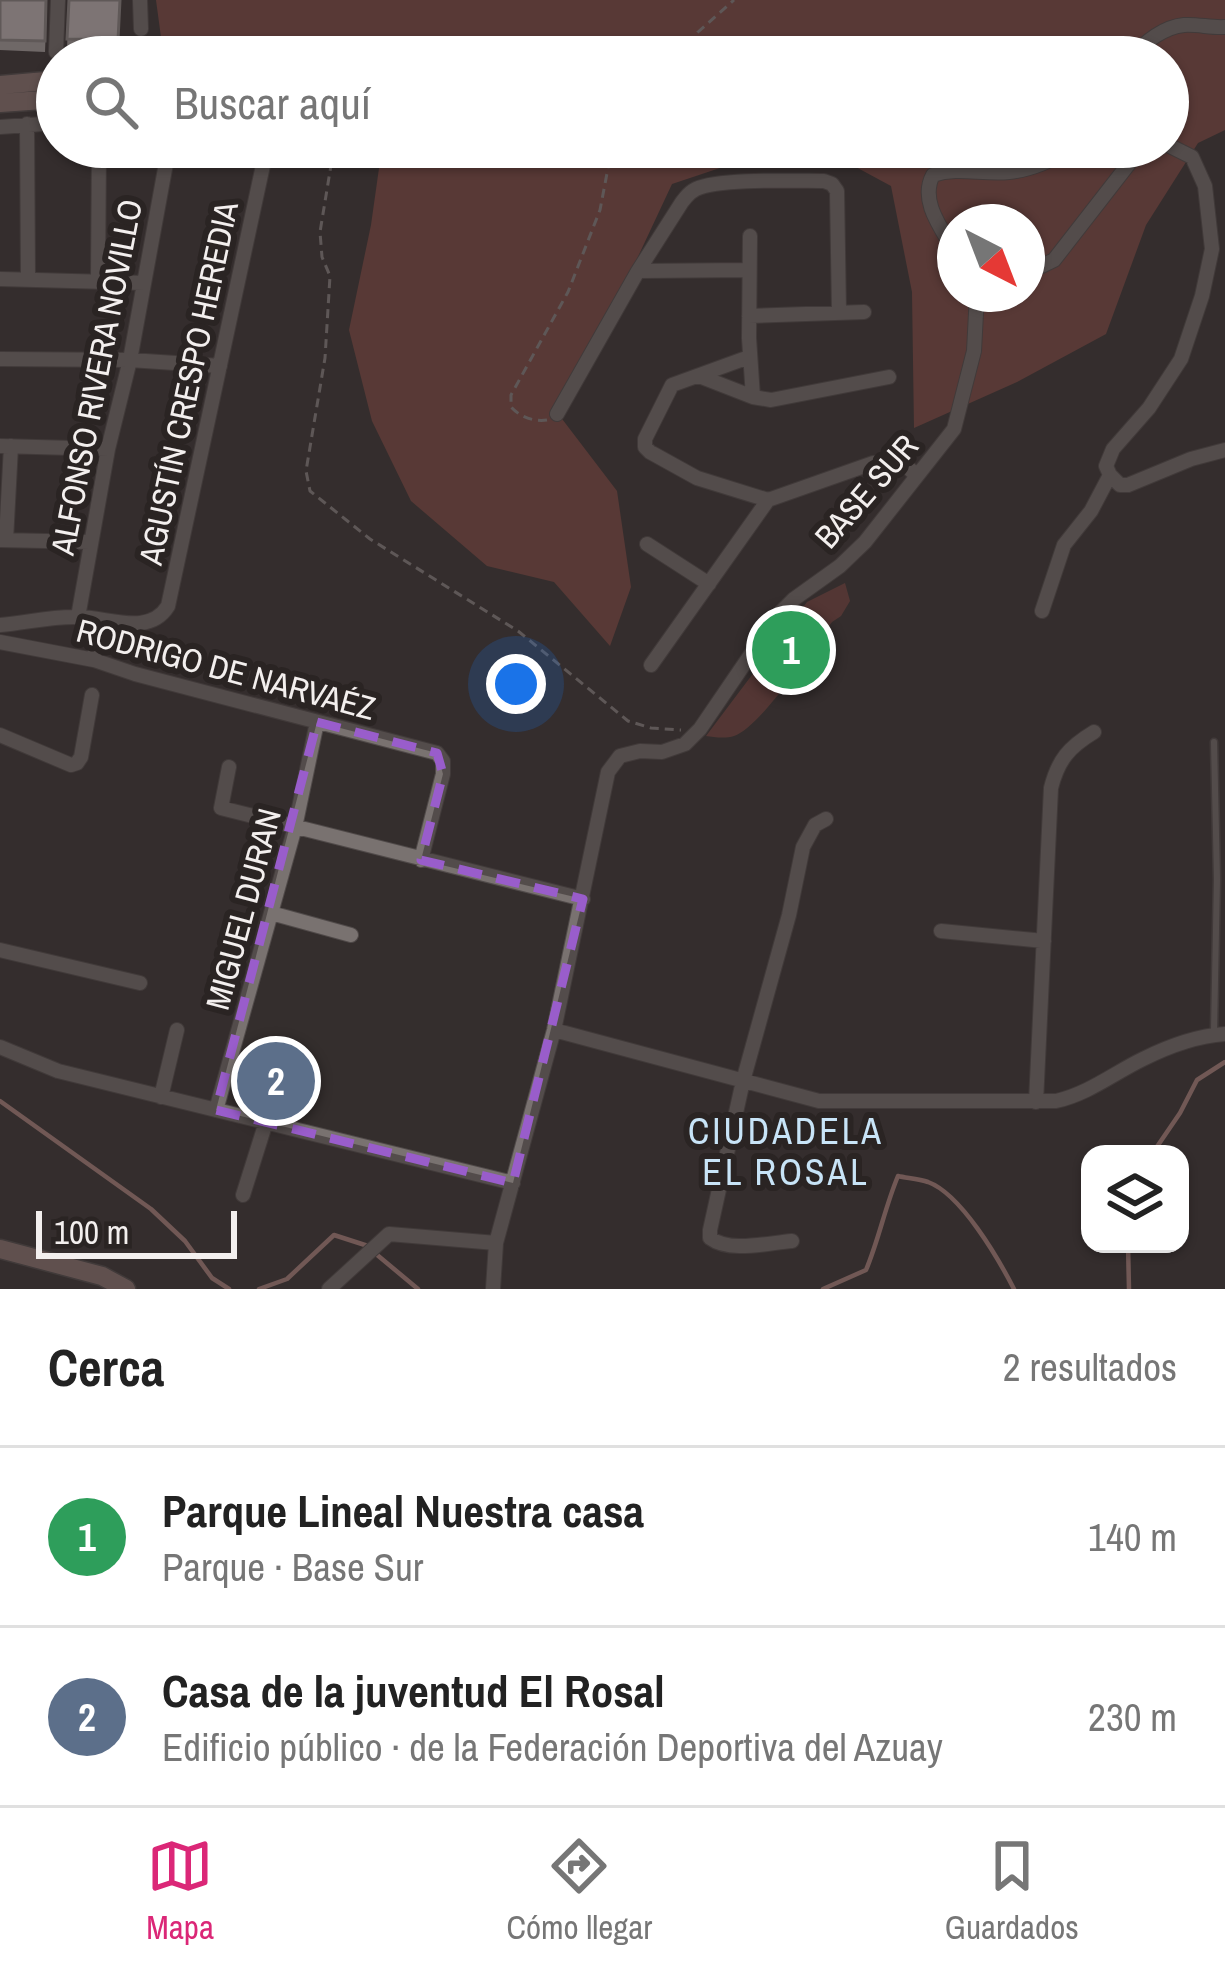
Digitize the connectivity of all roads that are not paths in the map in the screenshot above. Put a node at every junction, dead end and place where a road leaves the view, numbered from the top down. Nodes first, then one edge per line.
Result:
1 (58, 0) edge
2 (140, 0) edge
3 (1225, 27) edge
4 (141, 29) dead end
5 (57, 36) edge
6 (1158, 36) edge
7 (36, 82) edge
8 (0, 85) edge
9 (36, 100) edge
10 (0, 103) edge
11 (36, 123) edge
12 (27, 124) junction
13 (0, 127) edge
14 (1189, 156) edge
15 (98, 168) edge
16 (165, 168) edge
17 (262, 168) edge
18 (1024, 168) edge
19 (1126, 168) edge
20 (937, 219) edge
21 (749, 236) dead end
22 (1219, 249) edge
23 (1045, 264) edge
24 (748, 270) junction
25 (638, 271) junction
26 (28, 278) junction
27 (0, 279) edge
28 (98, 280) junction
29 (144, 283) junction
30 (839, 312) junction
31 (864, 312) dead end
32 (976, 312) edge
33 (749, 316) junction
34 (749, 357) junction
35 (0, 358) edge
36 (130, 360) junction
37 (220, 366) junction
38 (699, 376) junction
39 (889, 377) dead end
40 (753, 398) junction
41 (557, 414) road end
42 (5, 446) edge
43 (108, 449) junction
44 (1225, 450) edge
45 (916, 475) junction
46 (1110, 476) junction
47 (768, 500) junction
48 (3, 540) edge
49 (90, 542) junction
50 (647, 544) dead end
51 (709, 584) junction
52 (1042, 611) dead end
53 (77, 617) junction
54 (98, 620) junction
55 (0, 625) edge
56 (0, 642) edge
57 (94, 660) junction
58 (651, 665) dead end
59 (92, 694) dead end
60 (317, 722) junction
61 (1094, 732) dead end
62 (0, 736) edge
63 (1214, 742) dead end
64 (229, 767) dead end
65 (826, 819) dead end
66 (295, 827) junction
67 (421, 860) junction
68 (583, 899) junction
69 (271, 913) junction
70 (941, 931) dead end
71 (351, 935) dead end
72 (1044, 941) junction
73 (0, 950) edge
74 (140, 983) dead end
75 (177, 1030) dead end
76 (554, 1030) junction
77 (1219, 1035) edge
78 (0, 1047) edge
79 (743, 1081) junction
80 (161, 1097) junction
81 (1036, 1102) junction
82 (217, 1110) junction
83 (266, 1122) junction
84 (513, 1183) junction
85 (243, 1195) dead end
86 (792, 1240) dead end
87 (496, 1243) junction
88 (0, 1249) edge
89 (127, 1289) edge
90 (329, 1289) edge
91 (493, 1289) edge

1 - 5 street
2 - 4 street
3 - 6 street
7 - 8 street
9 - 10 street
11 - 12 street
12 - 13 street
12 - 26 street
14 - 22 street
15 - 28 street
16 - 29 street, ALFONSO RIVERA NOVILLO
17 - 37 street, AGUSTÍN CRESPO HEREDIA
18 - 20 street
19 - 23 street
21 - 24 street
22 - 46 street
24 - 25 street
24 - 33 street
25 - 30 street
25 - 41 street
26 - 27 street
26 - 28 street
28 - 29 street
29 - 36 street, ALFONSO RIVERA NOVILLO
30 - 31 street
30 - 33 street
32 - 45 street, BASE SUR
33 - 34 street
34 - 38 street
34 - 40 street
35 - 36 street
36 - 37 street
36 - 43 street, ALFONSO RIVERA NOVILLO
37 - 54 street, AGUSTÍN CRESPO HEREDIA
38 - 40 street
38 - 47 street
39 - 40 street
42 - 43 street
42 - 48 street
43 - 49 street, ALFONSO RIVERA NOVILLO
44 - 46 street
45 - 47 street
45 - 68 street, BASE SUR
46 - 52 street
47 - 51 street
48 - 49 street
49 - 53 street, ALFONSO RIVERA NOVILLO
50 - 51 street
51 - 58 street
53 - 54 street
53 - 55 street
54 - 57 street
56 - 57 street, RODRIGO DE NARVAÉZ
57 - 60 street, RODRIGO DE NARVAÉZ
59 - 62 street
60 - 66 street, MIGUEL DURAN
60 - 67 street, RODRIGO DE NARVAÉZ
61 - 72 street
63 - 77 lane
64 - 66 street
65 - 79 street
66 - 67 street
66 - 69 street, MIGUEL DURAN
67 - 68 street
68 - 76 street
69 - 71 street
69 - 82 street, MIGUEL DURAN
70 - 72 street
72 - 81 street
73 - 74 street
75 - 80 street
76 - 79 street
76 - 84 street
77 - 81 street
78 - 80 street
79 - 81 street
79 - 86 street
80 - 82 street
82 - 83 street
83 - 84 street
83 - 85 street
84 - 87 street
87 - 90 street
87 - 91 street
88 - 89 street

